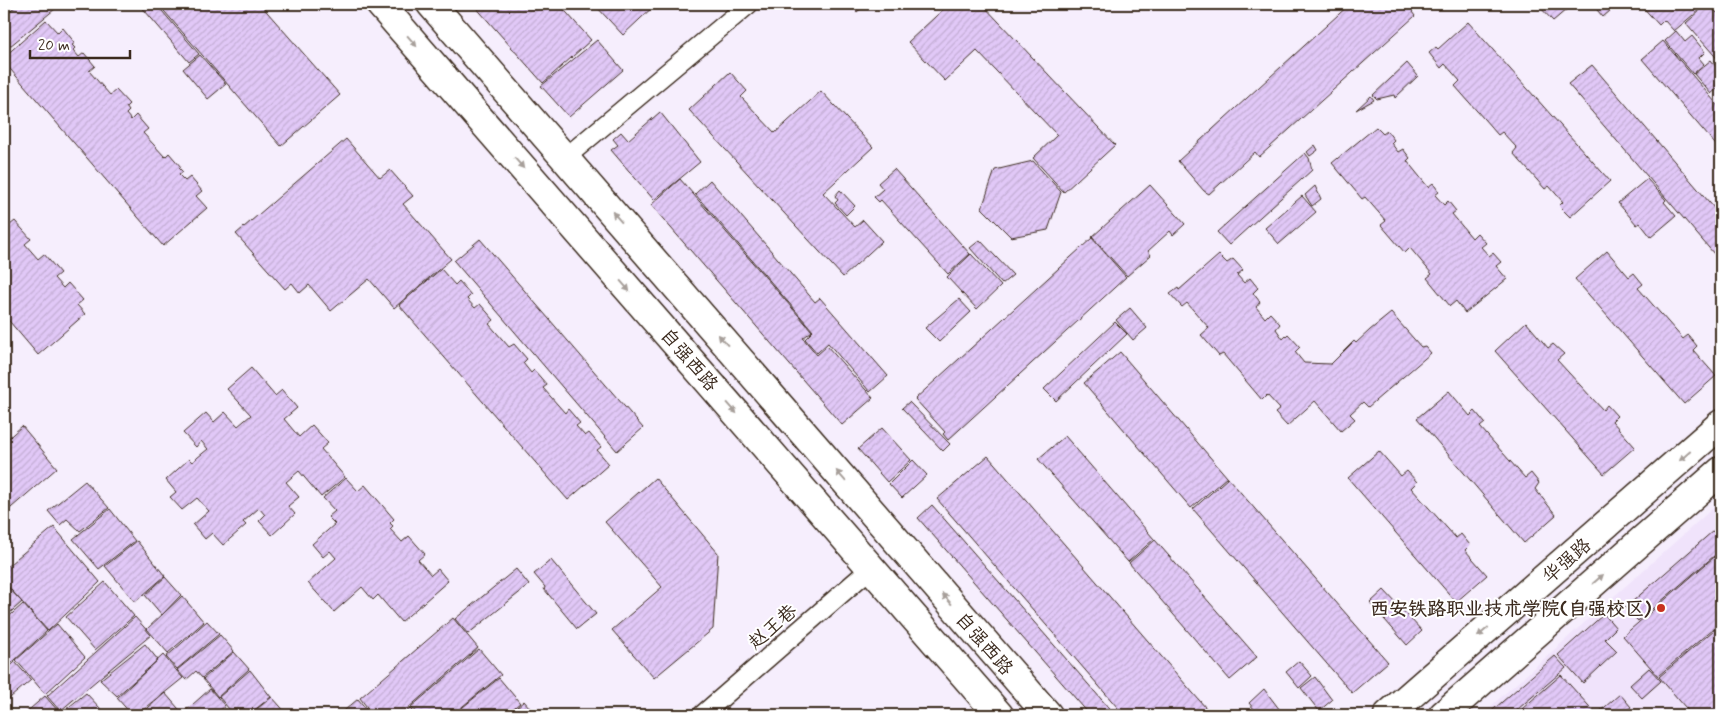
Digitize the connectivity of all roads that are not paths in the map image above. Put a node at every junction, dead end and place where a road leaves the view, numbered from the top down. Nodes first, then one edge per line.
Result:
1 (380, 4) edge
2 (431, 4) edge
3 (749, 4) edge
4 (565, 158) junction
5 (1721, 424) edge
6 (1721, 472) edge
7 (871, 568) junction
8 (702, 715) edge
9 (999, 715) edge
10 (1048, 715) edge
11 (1388, 715) edge
12 (1443, 715) edge

1 -> 7 main road, 自强西路
2 - 4 main road, 自强西路
3 - 4 lane
10 -> 4 main road, 自强西路
5 -> 11 main road, 华强路
12 -> 6 main road, 华强路
7 - 8 lane, 赵王巷
7 - 9 main road, 自强西路

